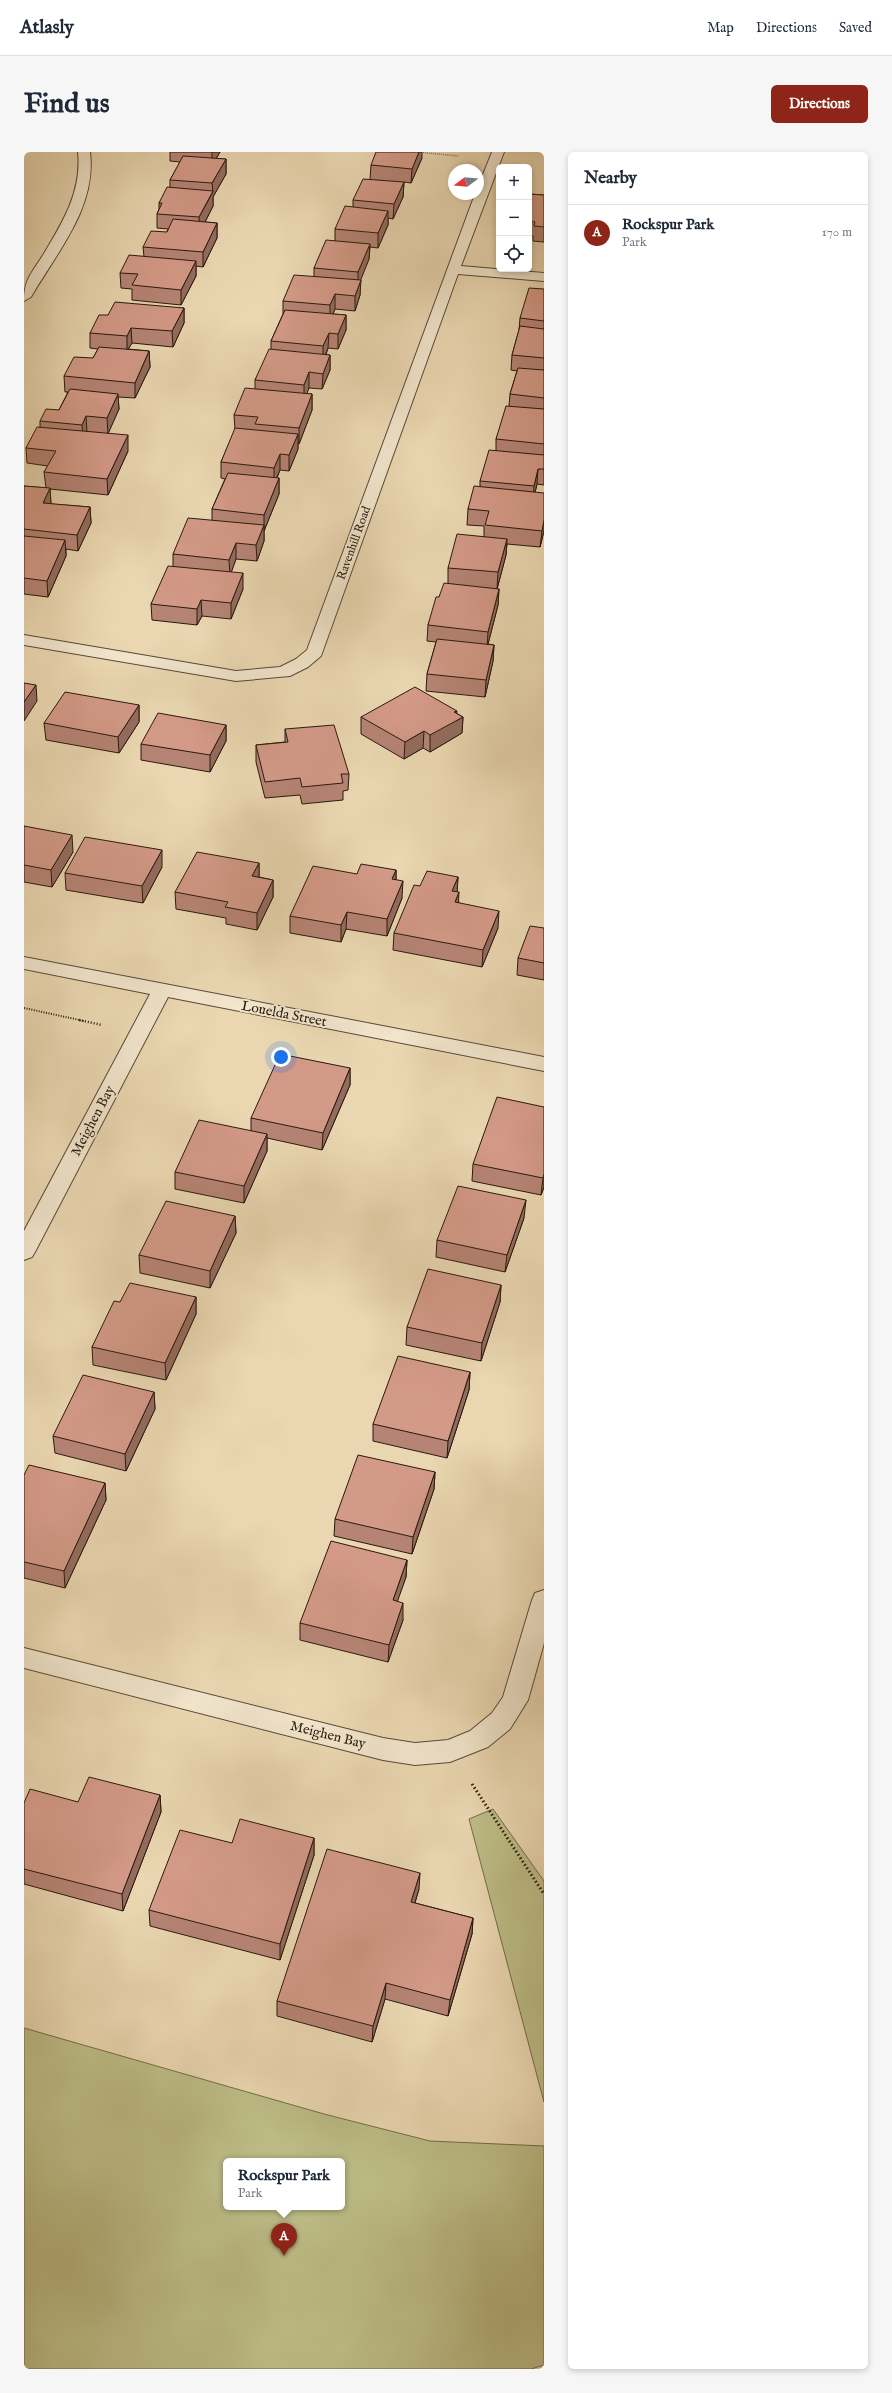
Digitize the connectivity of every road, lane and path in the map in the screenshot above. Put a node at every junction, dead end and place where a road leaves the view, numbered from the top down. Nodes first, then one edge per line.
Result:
1 (84, 152) edge
2 (417, 152) edge
3 (496, 156) edge
4 (453, 269) junction
5 (544, 277) edge
6 (24, 297) edge
7 (24, 640) edge
8 (24, 963) edge
9 (161, 991) junction
10 (24, 1008) edge
11 (139, 1033) junction
12 (544, 1064) edge
13 (24, 1252) edge
14 (544, 1600) edge
15 (24, 1658) edge
16 (450, 1750) junction
17 (544, 1894) edge

1 - 6 street
2 - 3 path
3 - 4 street, Ravenhill Road
4 - 5 street
4 - 7 street, Ravenhill Road
8 - 9 street, Louelda Street
9 - 11 street, Meighen Bay
9 - 12 street, Louelda Street
10 - 11 path
11 - 13 street, Meighen Bay
14 - 16 street, Meighen Bay
15 - 16 street, Meighen Bay
16 - 17 path

